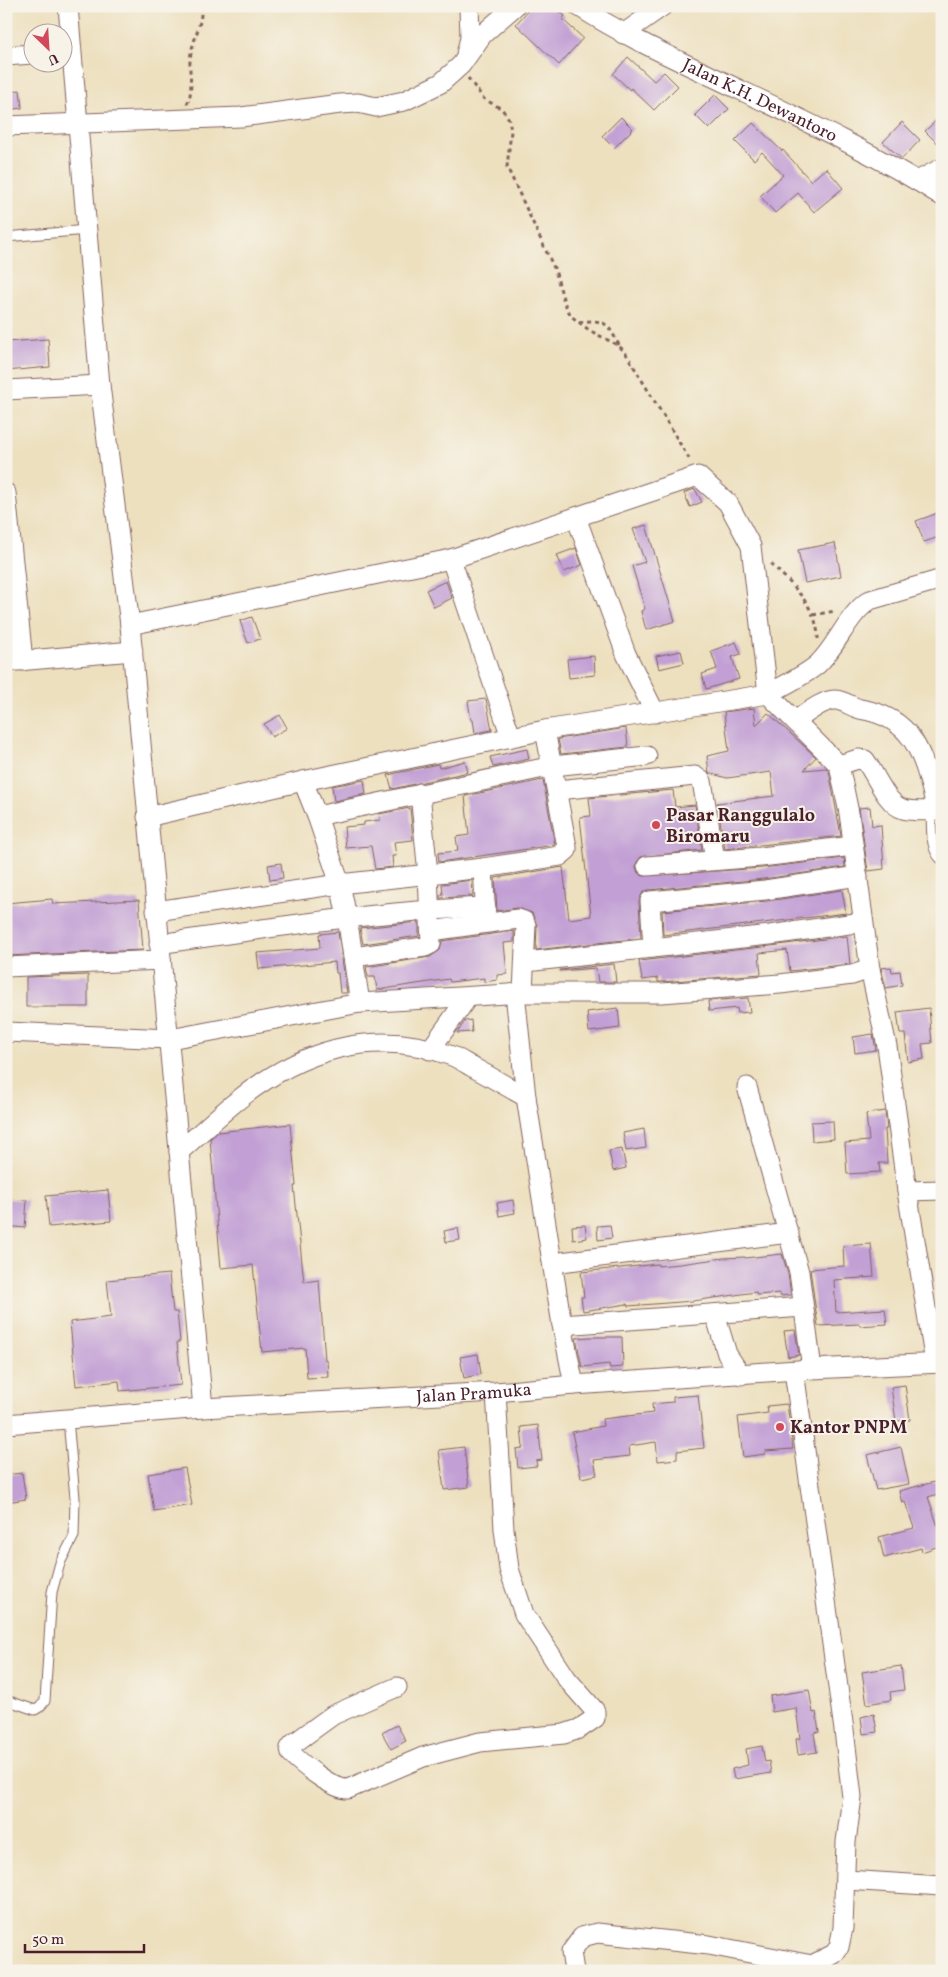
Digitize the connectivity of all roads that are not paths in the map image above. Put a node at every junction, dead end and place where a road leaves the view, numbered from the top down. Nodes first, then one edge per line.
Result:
1 (68, 6) edge
2 (469, 6) edge
3 (515, 6) edge
4 (578, 6) edge
5 (663, 6) edge
6 (68, 22) edge
7 (623, 34) junction
8 (22, 55) edge
9 (6, 56) edge
10 (463, 60) junction
11 (70, 72) edge
12 (79, 124) junction
13 (6, 126) edge
14 (942, 168) edge
15 (917, 181) junction
16 (942, 196) edge
17 (88, 230) junction
18 (6, 237) edge
19 (100, 384) junction
20 (6, 390) edge
21 (6, 493) edge
22 (576, 517) junction
23 (451, 559) junction
24 (942, 580) edge
25 (130, 625) junction
26 (133, 651) junction
27 (15, 661) edge
28 (768, 694) junction
29 (655, 713) junction
30 (794, 721) junction
31 (545, 730) junction
32 (511, 737) junction
33 (647, 756) dead end
34 (840, 765) junction
35 (553, 766) junction
36 (303, 781) junction
37 (557, 790) junction
38 (420, 793) junction
39 (937, 811) edge
40 (317, 816) junction
41 (147, 817) junction
42 (853, 846) junction
43 (715, 860) junction
44 (942, 860) edge
45 (647, 866) dead end
46 (483, 868) junction
47 (428, 874) junction
48 (858, 876) junction
49 (340, 884) junction
50 (266, 895) junction
51 (428, 909) junction
52 (156, 911) junction
53 (486, 916) junction
54 (347, 917) junction
55 (863, 922) junction
56 (270, 928) junction
57 (431, 931) junction
58 (653, 948) junction
59 (160, 952) junction
60 (353, 956) junction
61 (526, 962) junction
62 (6, 967) edge
63 (870, 969) junction
64 (519, 993) junction
65 (468, 997) junction
66 (360, 1003) junction
67 (6, 1032) edge
68 (170, 1039) junction
69 (430, 1050) junction
70 (747, 1087) dead end
71 (526, 1097) junction
72 (179, 1152) junction
73 (942, 1190) edge
74 (906, 1191) junction
75 (789, 1233) junction
76 (554, 1263) junction
77 (803, 1307) junction
78 (715, 1314) junction
79 (562, 1325) junction
80 (938, 1363) edge
81 (803, 1370) junction
82 (741, 1375) junction
83 (574, 1385) junction
84 (496, 1392) junction
85 (203, 1408) junction
86 (68, 1419) junction
87 (6, 1424) edge
88 (397, 1686) dead end
89 (6, 1700) edge
90 (846, 1880) junction
91 (942, 1886) edge
92 (812, 1965) junction
93 (574, 1971) edge
94 (834, 1971) edge

1 - 6 street
2 - 10 street
3 - 10 street
4 - 7 street, Jalan K.H. Dewantoro
5 - 7 street
7 - 15 street, Jalan K.H. Dewantoro
8 - 9 street
10 - 12 street
11 - 12 street
12 - 13 street
12 - 17 street
14 - 15 street
15 - 16 street, Jalan K.H. Dewantoro
17 - 18 lane
17 - 19 street
19 - 20 street
19 - 25 street
21 - 27 street
22 - 23 street
22 - 28 street
22 - 29 street
23 - 25 street
23 - 32 street
24 - 28 street
25 - 26 street
26 - 27 street
26 - 41 street
28 - 29 street
28 - 30 street
29 - 31 street
30 - 34 street
30 - 39 street
31 - 32 street
31 - 35 street
32 - 36 street
33 - 35 street
34 - 39 street
34 - 42 street
35 - 37 street
35 - 38 street
36 - 40 street
36 - 41 street
37 - 43 street
37 - 46 street
38 - 40 street
38 - 47 street
39 - 44 lane
40 - 49 street
41 - 52 street
42 - 43 street
42 - 48 street
43 - 45 street
46 - 47 street
46 - 53 street
47 - 49 street
47 - 51 street
48 - 55 street
48 - 58 street
49 - 50 street
49 - 54 street
50 - 52 street
50 - 56 street
51 - 53 street
51 - 54 street
51 - 57 street
52 - 59 street
53 - 57 street
53 - 61 street
54 - 56 street
54 - 60 street
55 - 58 street
55 - 63 street
56 - 59 street
57 - 60 street
58 - 61 street
59 - 62 street
59 - 68 street
60 - 66 street
61 - 64 street
63 - 64 street
63 - 74 street
64 - 65 street
64 - 71 street
65 - 66 street
65 - 69 street
66 - 68 street
67 - 68 street
68 - 72 street
69 - 71 street
69 - 72 street
70 - 75 street
71 - 76 street
72 - 85 street
73 - 74 street
74 - 80 street
75 - 76 street
75 - 77 street
76 - 79 street
77 - 78 street
77 - 81 street
78 - 79 street
78 - 82 street
79 - 83 street
80 - 81 street, Jalan Pramuka
81 - 82 street, Jalan Pramuka
81 - 90 street
82 - 83 street, Jalan Pramuka
83 - 84 street, Jalan Pramuka
84 - 85 street, Jalan Pramuka
84 - 88 street
85 - 86 street, Jalan Pramuka
86 - 87 street, Jalan Pramuka
86 - 89 lane
90 - 91 street
90 - 92 street
92 - 93 street
92 - 94 street

